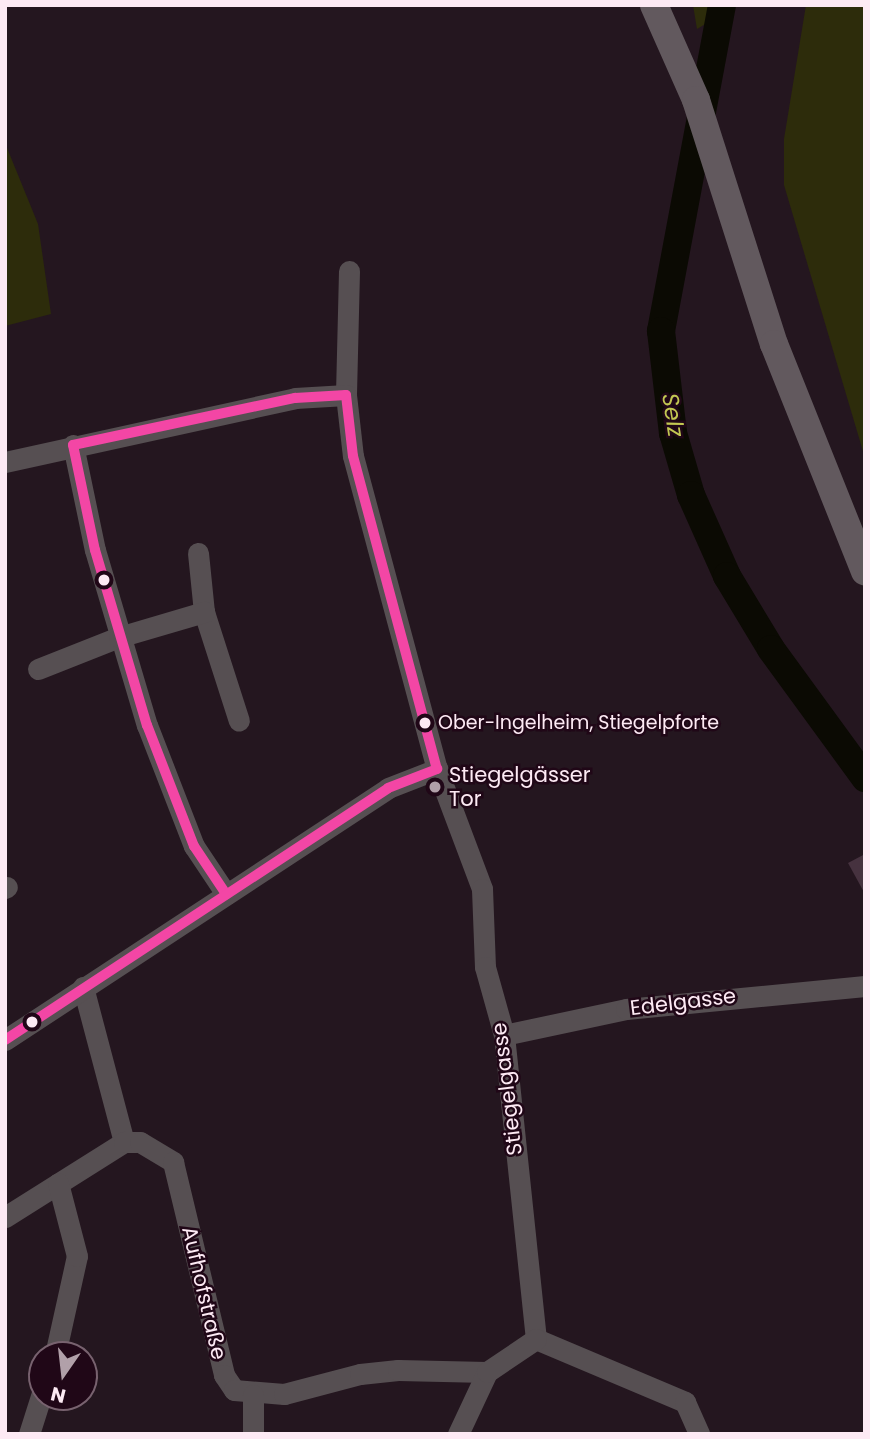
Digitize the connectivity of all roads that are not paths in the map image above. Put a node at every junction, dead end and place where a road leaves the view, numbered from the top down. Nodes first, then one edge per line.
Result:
1 (654, 5) edge
2 (349, 271) dead end
3 (346, 395) junction
4 (73, 445) junction
5 (5, 462) edge
6 (198, 553) dead end
7 (865, 572) edge
8 (204, 612) junction
9 (119, 636) junction
10 (38, 668) dead end
11 (240, 721) dead end
12 (437, 769) junction
13 (226, 894) junction
14 (865, 986) edge
15 (83, 988) junction
16 (504, 1035) junction
17 (5, 1040) edge
18 (124, 1142) junction
19 (58, 1184) junction
20 (5, 1217) edge
21 (536, 1339) junction
22 (58, 1341) edge
23 (487, 1372) junction
24 (253, 1395) junction
25 (36, 1411) edge
26 (29, 1434) edge
27 (253, 1434) edge
28 (458, 1434) edge
29 (699, 1434) edge

1 - 7 main road
2 - 3 street, Stiegelgasse
3 - 4 street
3 - 12 street, Stiegelgasse
4 - 5 street
4 - 9 street
6 - 8 street
8 - 9 street
8 - 11 street
9 - 10 street
9 - 13 street
12 - 13 street
12 - 16 street, Stiegelgasse
13 - 15 street
14 - 16 street, Edelgasse
15 - 17 street
15 - 18 street
16 - 21 street, Stiegelgasse
18 - 19 street
18 - 24 street, Aufhofstraße
19 - 20 street
19 - 22 street
21 - 23 street
21 - 29 street
23 - 24 street
23 - 28 street
24 - 27 street
25 - 26 street

